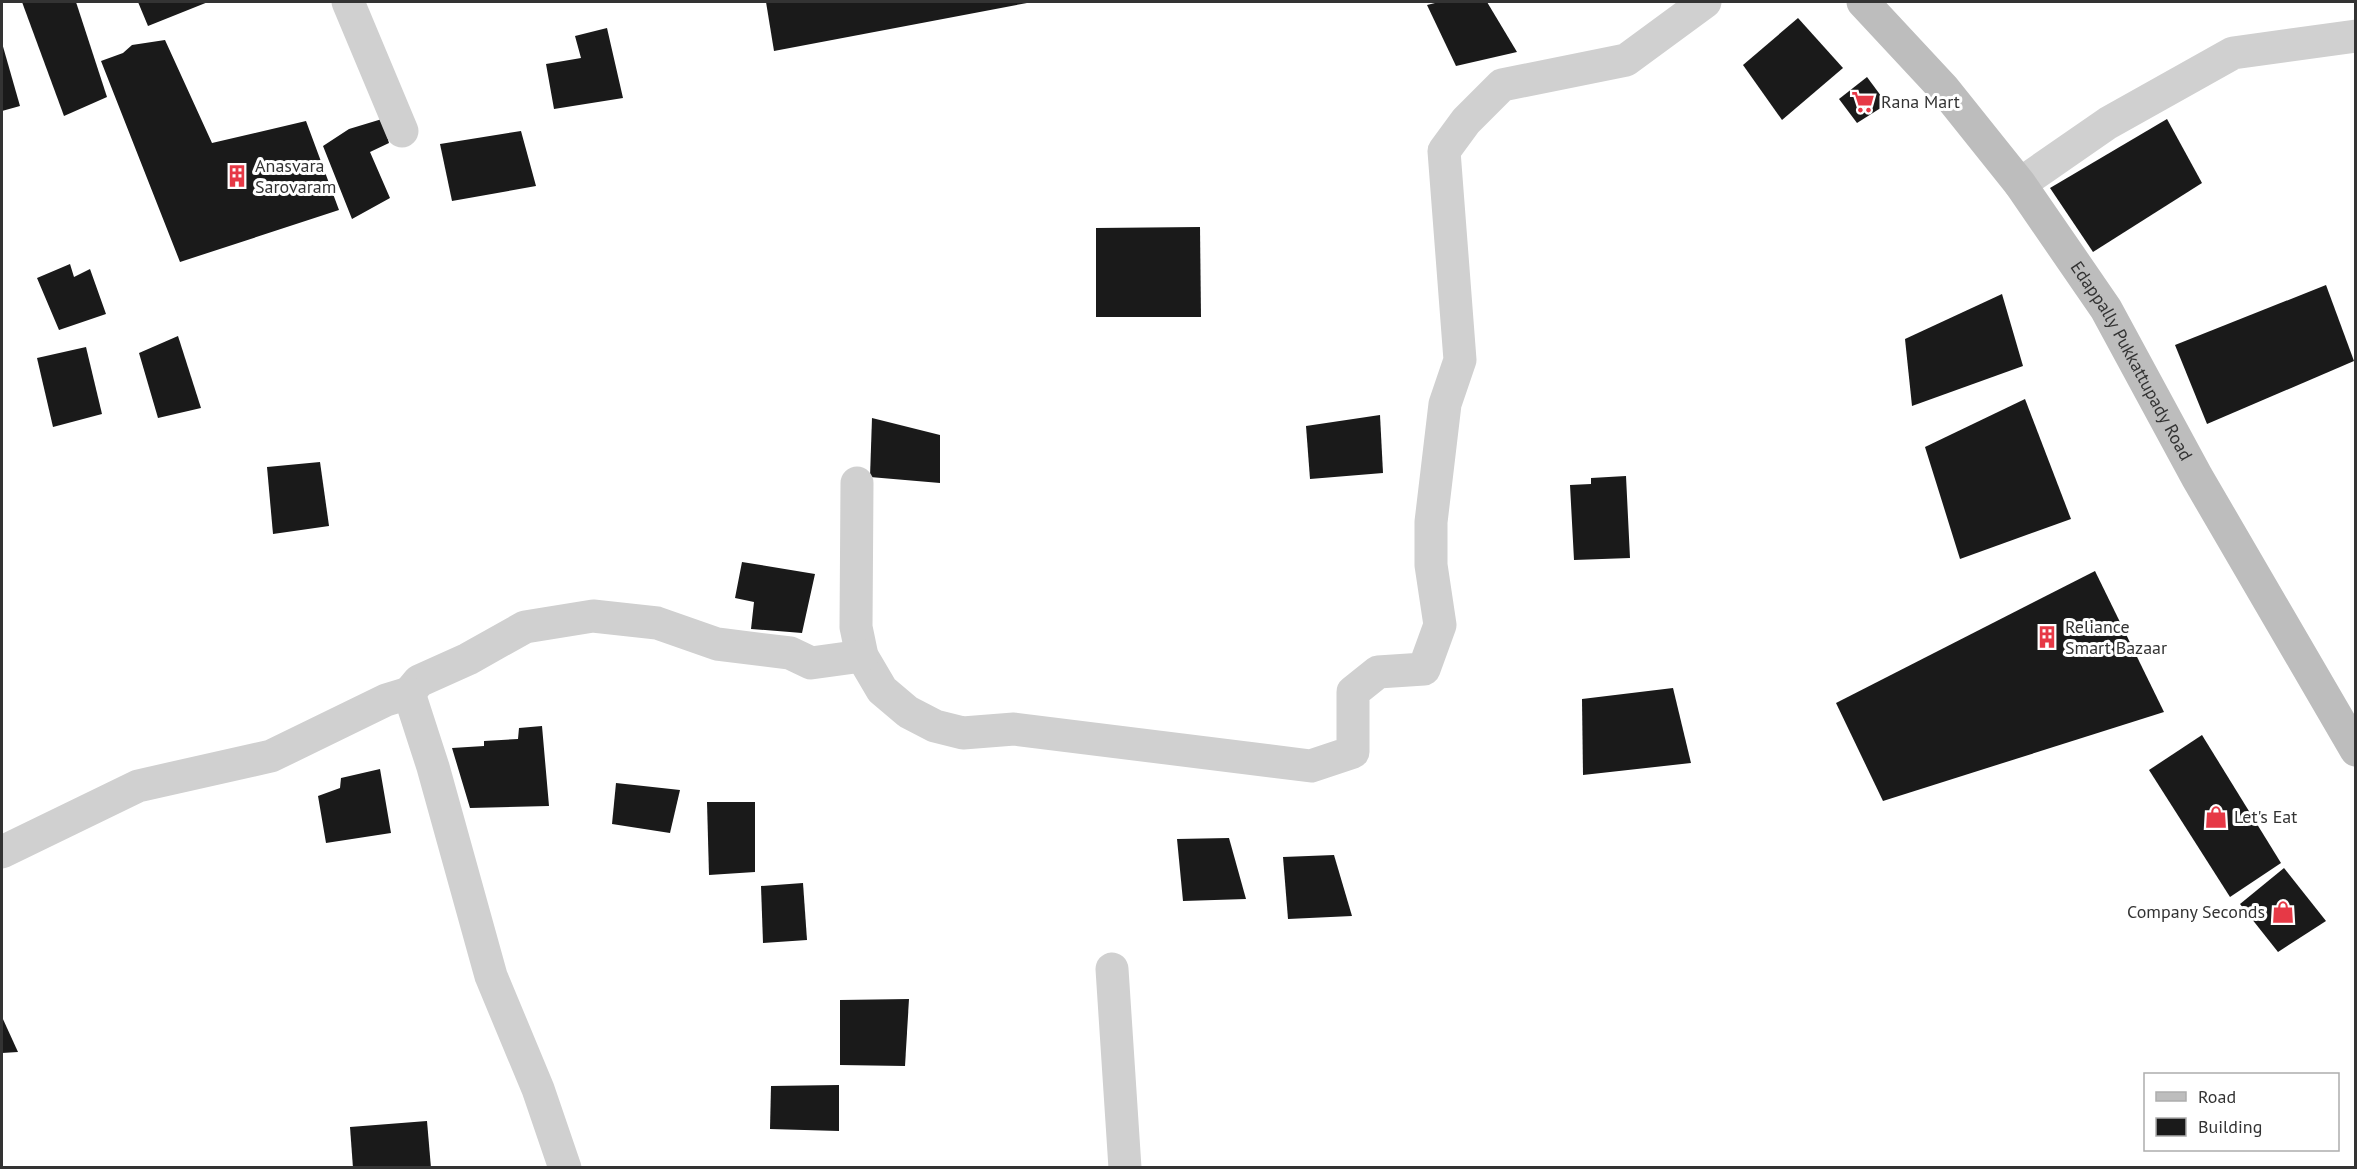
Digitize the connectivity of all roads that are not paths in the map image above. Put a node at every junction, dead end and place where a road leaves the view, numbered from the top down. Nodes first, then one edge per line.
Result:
1 (348, 2) edge
2 (1705, 2) edge
3 (1863, 2) edge
4 (2355, 36) edge
5 (402, 131) dead end
6 (2020, 184) junction
7 (857, 483) dead end
8 (862, 656) junction
9 (410, 693) junction
10 (2355, 750) edge
11 (2, 852) edge
12 (1112, 969) dead end
13 (565, 1167) edge
14 (1125, 1167) edge

1 - 5 street
2 - 8 street
3 - 6 main road, Edappally Pukkattupady Road
4 - 6 street
6 - 10 main road, Edappally Pukkattupady Road
7 - 8 street
8 - 9 street
9 - 11 street
9 - 13 street
12 - 14 street

